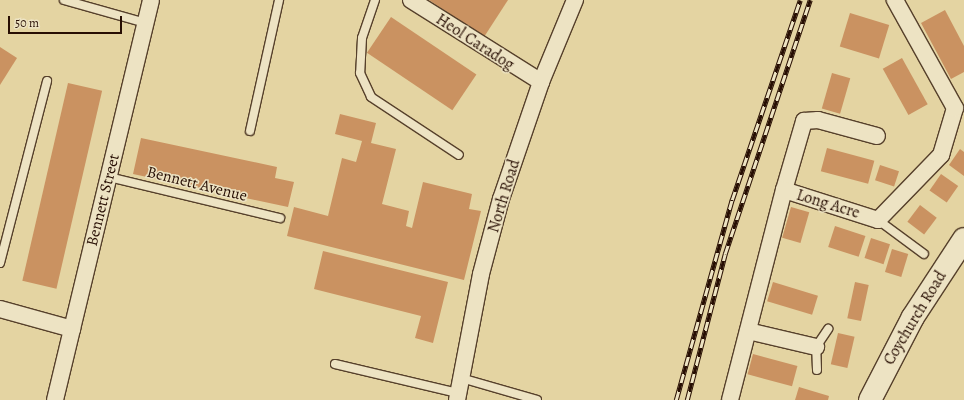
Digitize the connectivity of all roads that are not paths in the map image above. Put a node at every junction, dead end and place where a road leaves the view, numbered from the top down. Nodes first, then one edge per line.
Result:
1 (64, 0) edge
2 (151, 0) edge
3 (279, 0) edge
4 (375, 0) edge
5 (411, 0) edge
6 (575, 0) edge
7 (895, 0) edge
8 (146, 22) junction
9 (47, 81) dead end
10 (541, 82) junction
11 (960, 106) edge
12 (250, 131) dead end
13 (877, 136) dead end
14 (459, 155) dead end
15 (109, 177) junction
16 (784, 190) junction
17 (280, 218) dead end
18 (878, 220) junction
19 (964, 239) edge
20 (924, 254) dead end
21 (0, 263) edge
22 (0, 309) edge
23 (72, 329) junction
24 (828, 329) dead end
25 (748, 331) junction
26 (816, 347) junction
27 (335, 364) dead end
28 (817, 370) dead end
29 (461, 378) junction
30 (457, 397) edge
31 (55, 400) edge
32 (537, 400) edge
33 (730, 400) edge
34 (870, 400) edge

1 - 8 lane
2 - 8 street, Bennett Street
3 - 12 lane
4 - 14 lane
5 - 10 street, Heol Caradog
6 - 10 street, North Road
7 - 11 street, Long Acre
8 - 15 street, Bennett Street
9 - 21 lane
10 - 29 street, North Road
11 - 18 street, Long Acre
13 - 16 street
15 - 17 lane, Bennett Avenue
15 - 23 street, Bennett Street
16 - 18 street, Long Acre
16 - 25 street, Long Acre
18 - 20 lane
19 - 34 main road, Coychurch Road
22 - 23 street
23 - 31 street, Bennett Street
24 - 26 lane
25 - 26 street
25 - 33 street, Long Acre
26 - 28 lane
27 - 30 lane
29 - 30 street, North Road
29 - 32 lane

